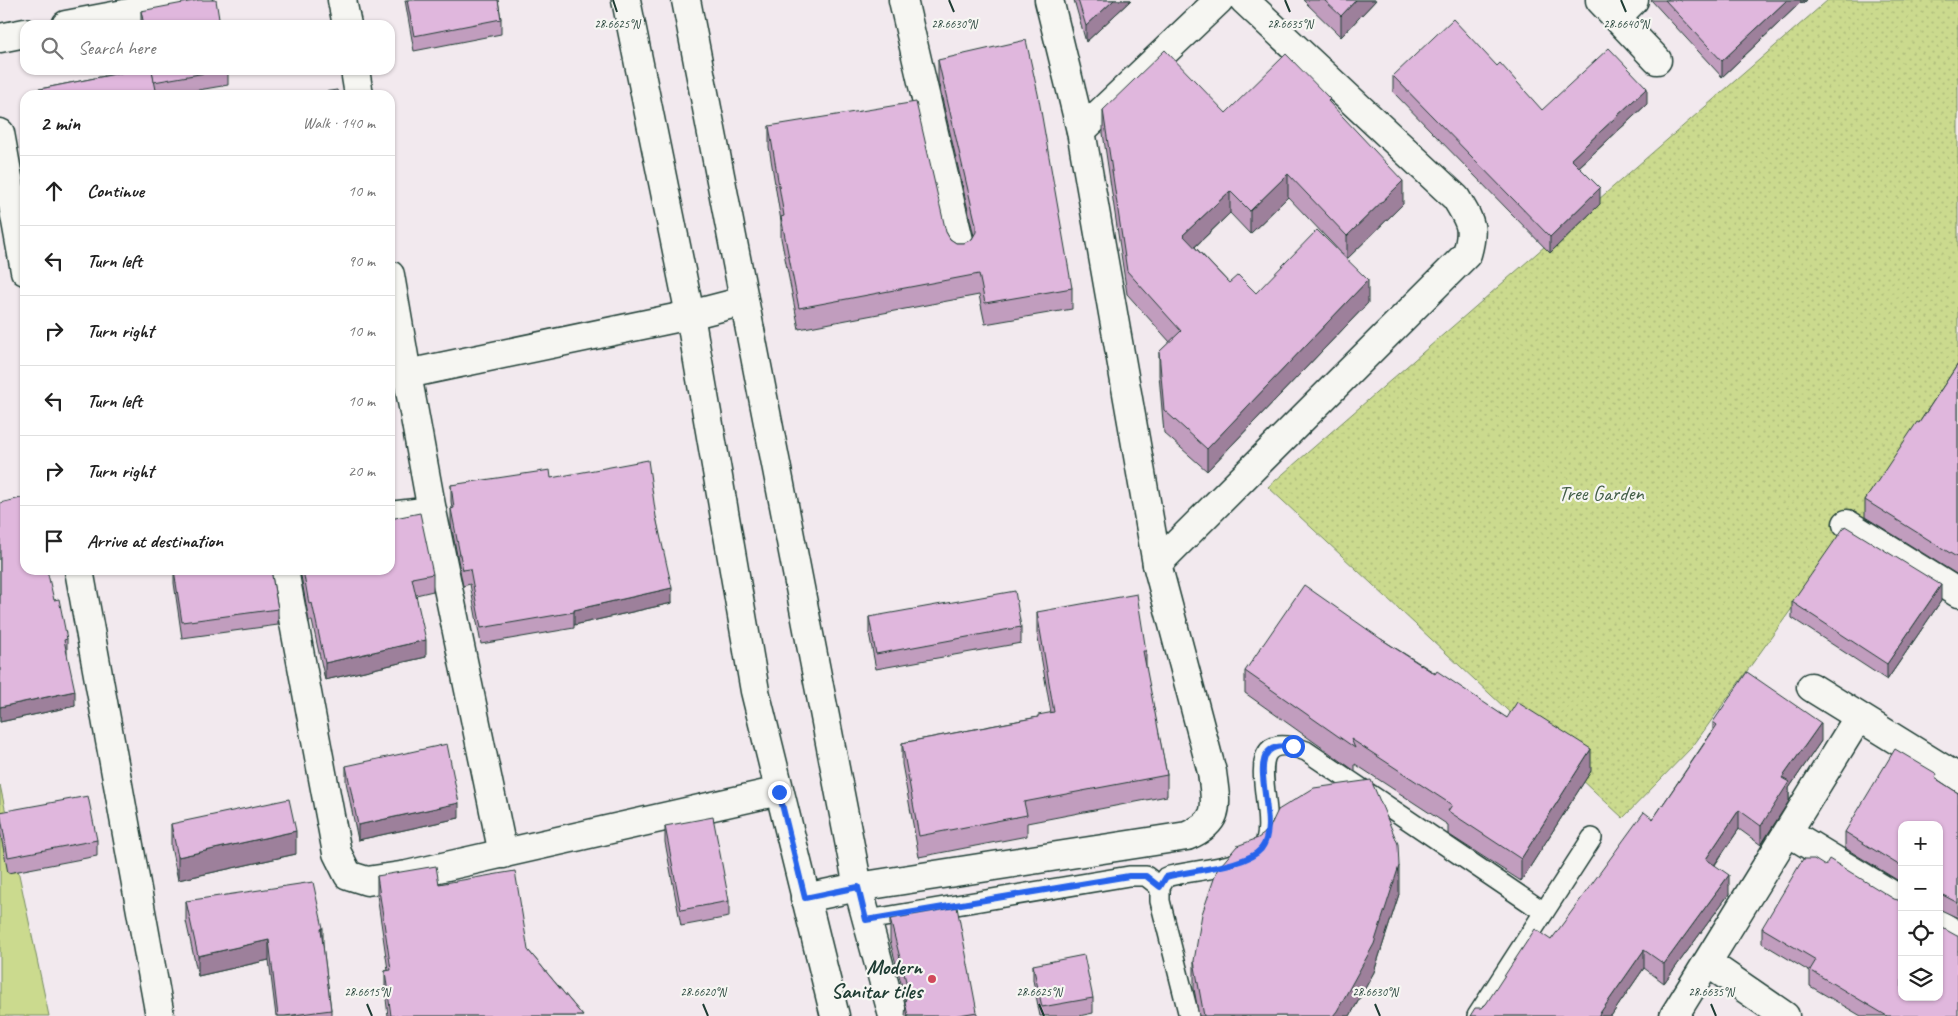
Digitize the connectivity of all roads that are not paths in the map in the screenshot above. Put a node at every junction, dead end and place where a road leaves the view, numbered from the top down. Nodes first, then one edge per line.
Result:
1 (198, 0) edge
2 (342, 0) edge
3 (626, 0) edge
4 (686, 0) edge
5 (903, 0) edge
6 (1049, 0) edge
7 (1219, 0) edge
8 (1244, 0) edge
9 (1617, 6) edge
10 (92, 20) edge
11 (346, 20) edge
12 (20, 34) edge
13 (0, 38) edge
14 (1657, 60) dead end
15 (355, 75) edge
16 (358, 90) edge
17 (1081, 132) junction
18 (0, 133) edge
19 (20, 243) edge
20 (961, 249) edge
21 (744, 301) junction
22 (395, 304) edge
23 (690, 315) junction
24 (407, 374) junction
25 (432, 511) junction
26 (395, 515) edge
27 (1847, 524) dead end
28 (1157, 564) junction
29 (80, 575) edge
30 (285, 575) edge
31 (1958, 593) edge
32 (1811, 687) dead end
33 (1858, 718) junction
34 (1958, 778) edge
35 (779, 792) junction
36 (1788, 832) junction
37 (1592, 838) dead end
38 (503, 854) junction
39 (858, 887) junction
40 (1160, 887) junction
41 (805, 898) junction
42 (1898, 900) edge
43 (1544, 912) junction
44 (866, 920) junction
45 (1943, 927) edge
46 (1958, 936) edge
47 (1708, 963) junction
48 (160, 1016) edge
49 (835, 1016) edge
50 (893, 1016) edge
51 (1189, 1016) edge
52 (1477, 1016) edge
53 (1674, 1016) edge
54 (1785, 1016) edge

1 - 10 street
2 - 11 street
3 - 23 street
4 - 21 street
5 - 20 street
6 - 17 street
7 - 17 street
8 - 28 street
9 - 14 street
12 - 13 street
15 - 16 street
17 - 28 street
18 - 19 street
21 - 23 street
21 - 39 street
22 - 24 street
23 - 24 street
23 - 35 street
24 - 25 street
25 - 26 street
25 - 38 street
27 - 31 street
28 - 39 street
29 - 48 street
30 - 38 street
32 - 33 street
33 - 34 street
33 - 36 street
35 - 38 street
35 - 41 street
36 - 42 street
36 - 47 street
37 - 43 lane
39 - 41 street
39 - 44 street
40 - 43 lane
40 - 44 lane
40 - 51 lane
41 - 49 street
43 - 52 lane
44 - 50 street
45 - 46 street
47 - 53 street
47 - 54 street

